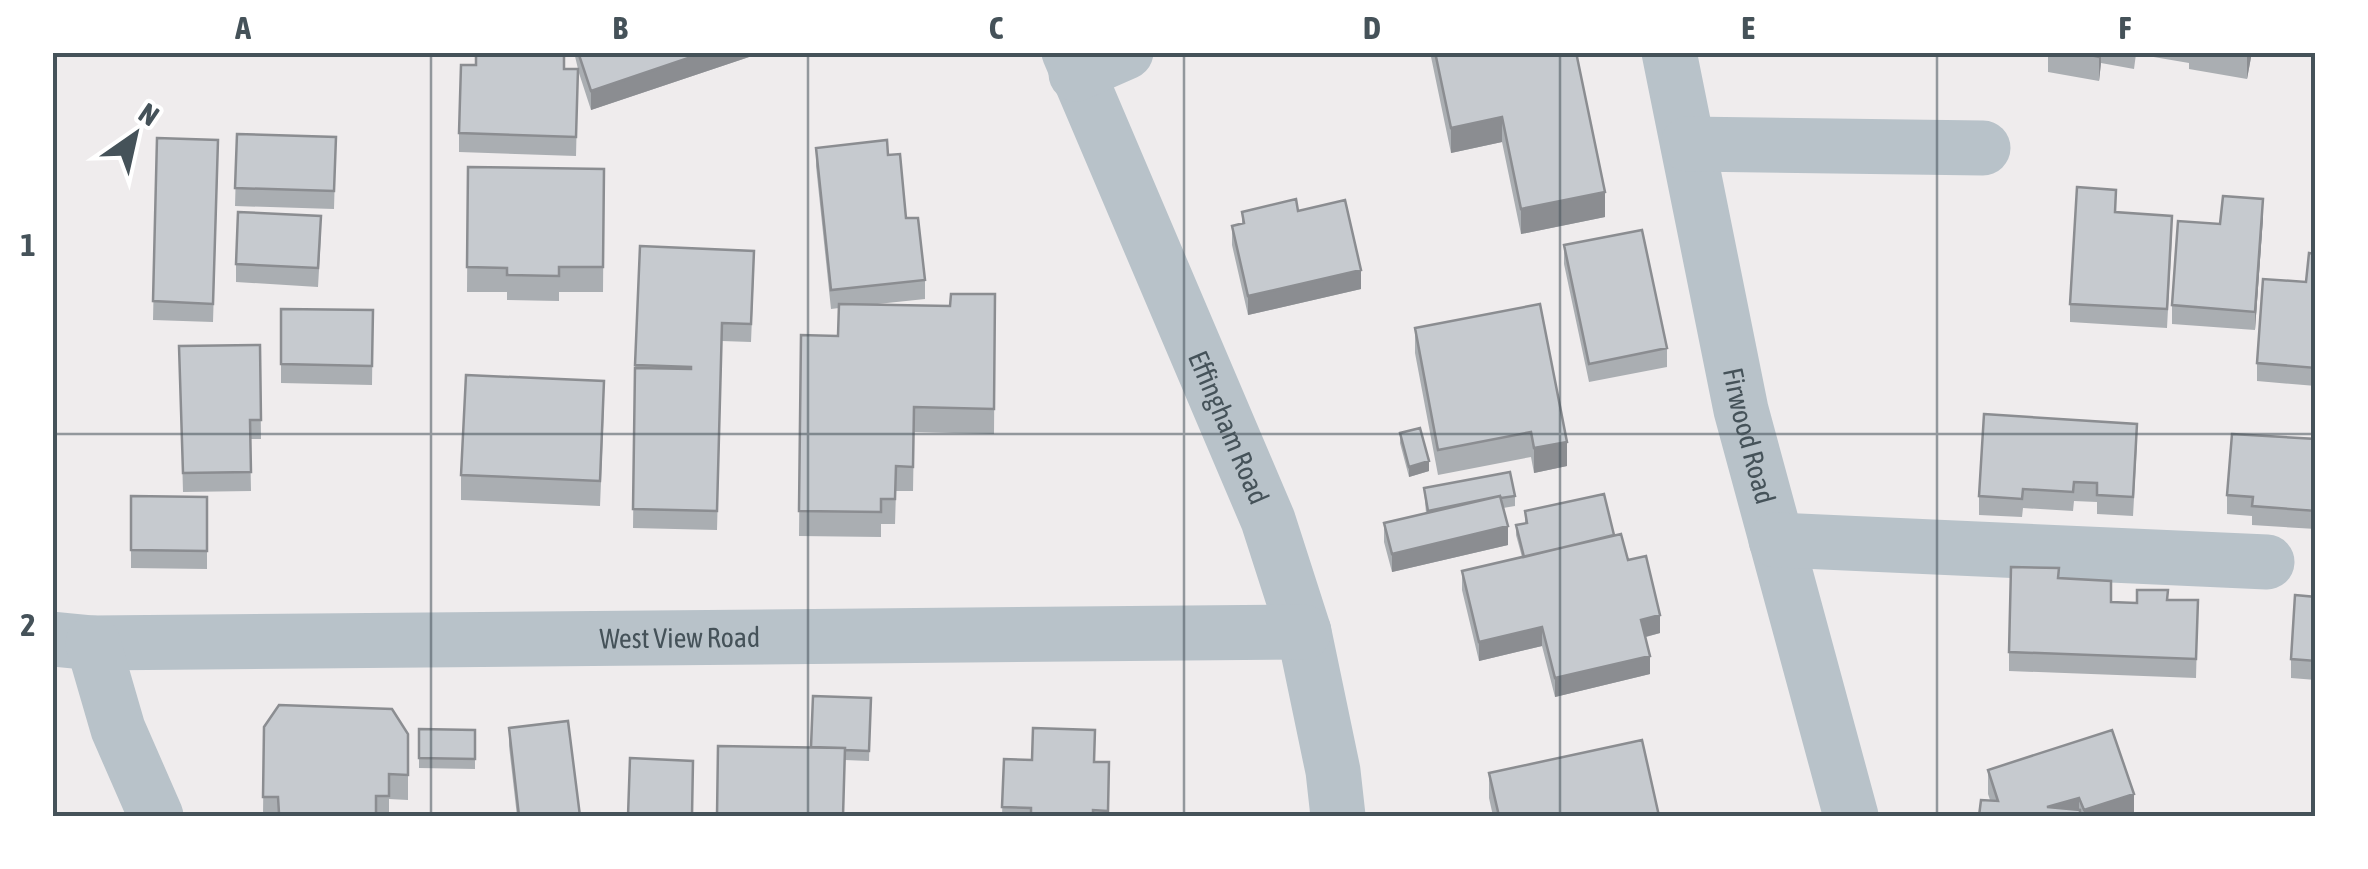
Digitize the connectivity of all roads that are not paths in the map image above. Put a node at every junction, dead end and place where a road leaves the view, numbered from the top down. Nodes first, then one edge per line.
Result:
1 (1126, 52) edge
2 (1669, 52) edge
3 (1072, 63) edge
4 (1688, 144) junction
5 (1983, 148) dead end
6 (1776, 540) junction
7 (2267, 562) dead end
8 (1304, 632) junction
9 (73, 641) edge
10 (156, 816) edge
11 (1338, 816) edge
12 (1851, 816) edge

1 - 3 street
2 - 4 street, Firwood Road
3 - 8 street, Effingham Road
4 - 5 street
4 - 6 street, Firwood Road
6 - 7 street
6 - 12 street, Firwood Road
8 - 9 street, West View Road
8 - 11 street, Effingham Road
9 - 10 street

